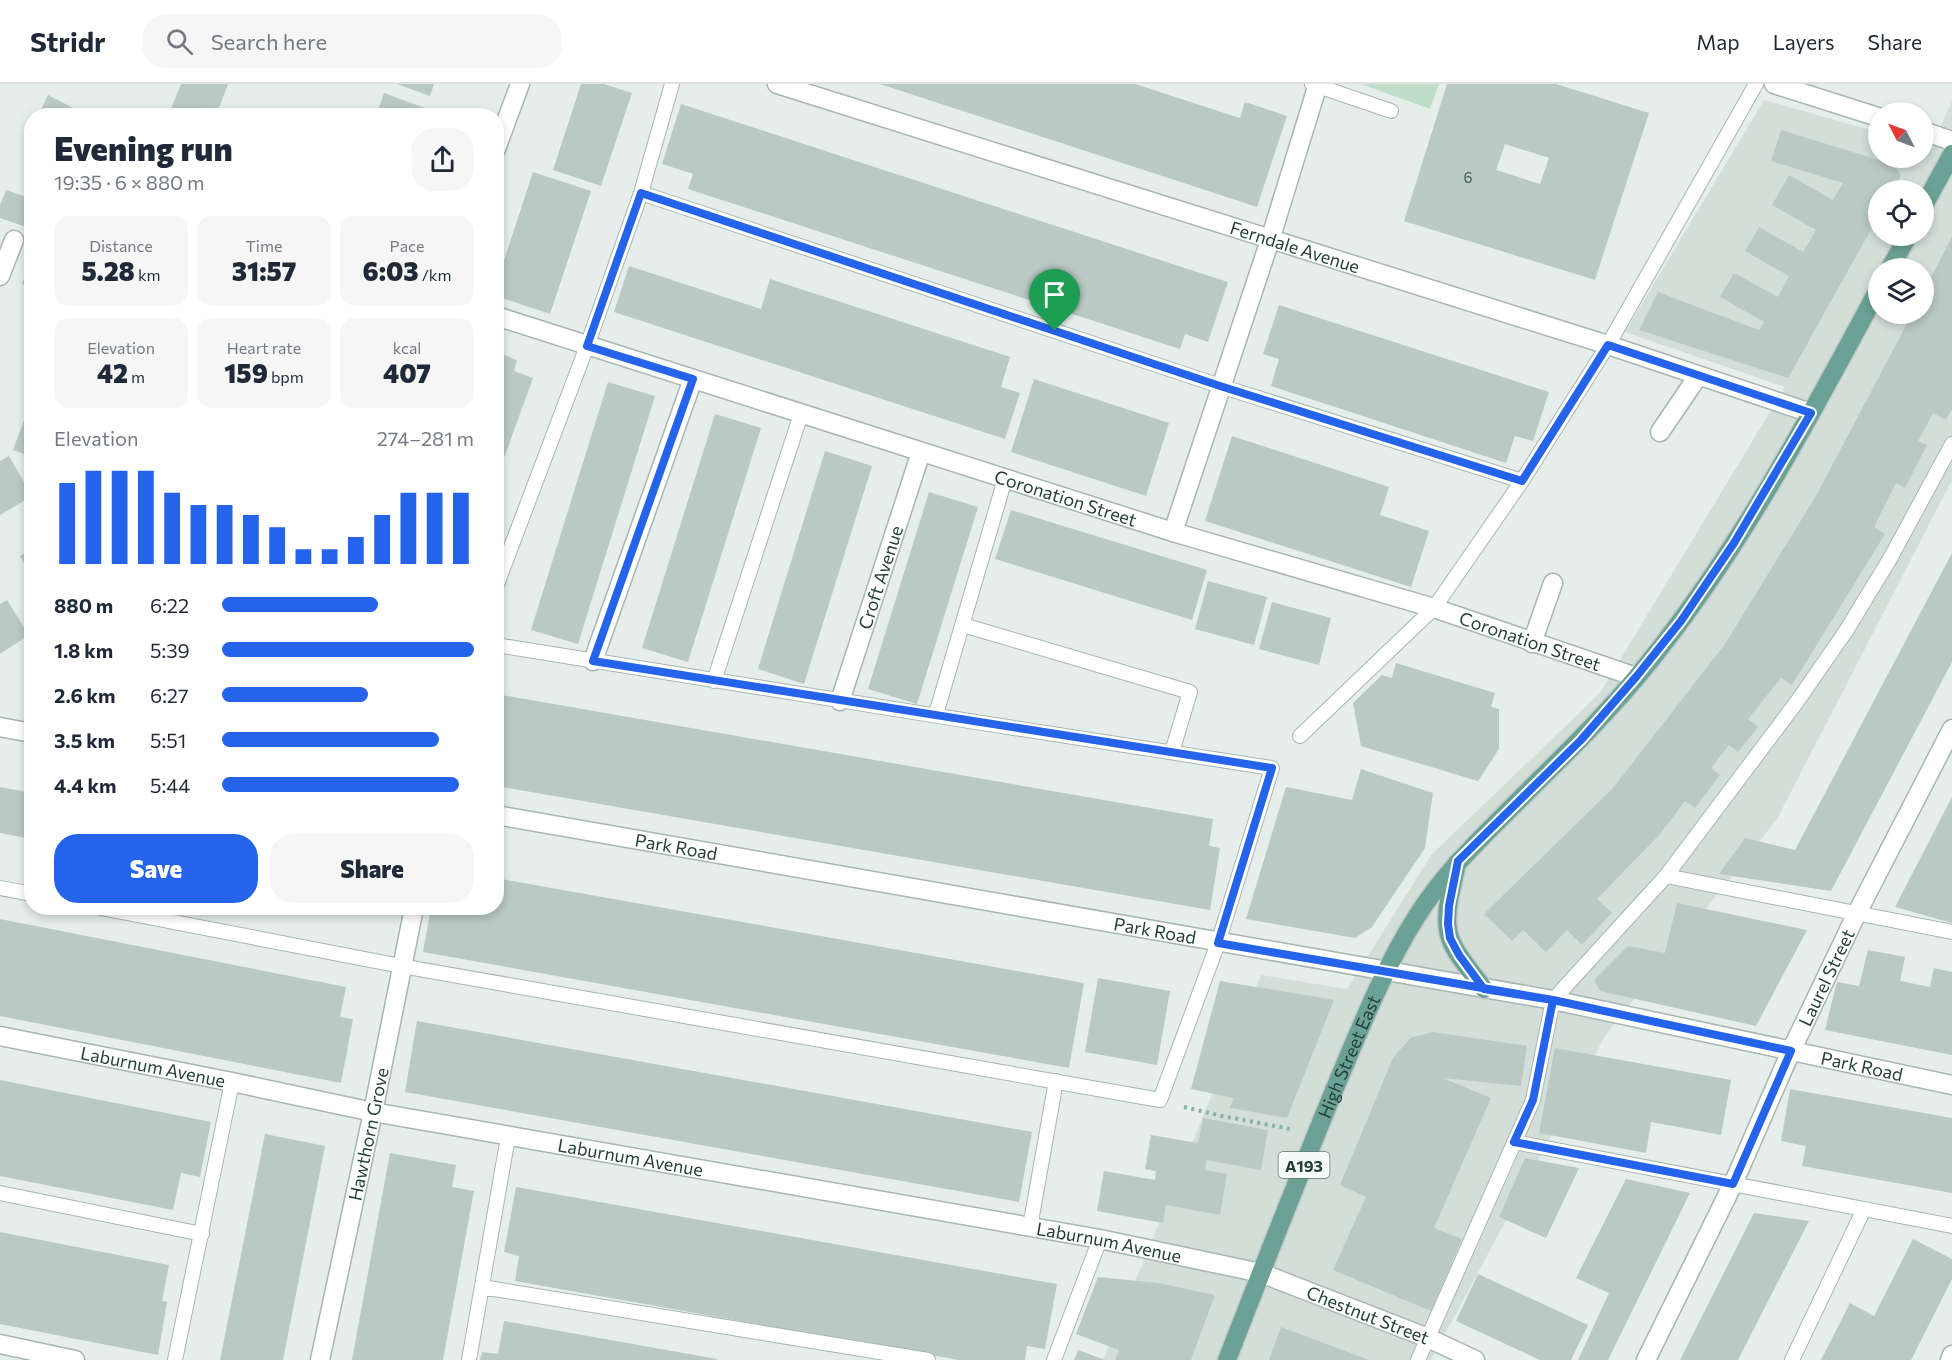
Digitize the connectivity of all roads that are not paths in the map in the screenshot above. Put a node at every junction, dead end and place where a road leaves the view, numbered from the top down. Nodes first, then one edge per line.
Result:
1 (519, 84) edge
2 (672, 84) edge
3 (777, 84) edge
4 (1756, 84) edge
5 (1774, 84) edge
6 (1316, 85) edge
7 (1391, 111) dead end
8 (1868, 114) edge
9 (504, 126) edge
10 (1934, 135) edge
11 (1952, 141) edge
12 (1952, 154) edge
13 (1934, 187) edge
14 (641, 193) junction
15 (14, 240) dead end
16 (1270, 240) junction
17 (0, 276) edge
18 (1868, 308) edge
19 (504, 319) edge
20 (1608, 345) junction
21 (587, 346) junction
22 (1698, 376) junction
23 (693, 379) junction
24 (1220, 386) junction
25 (1811, 413) junction
26 (801, 414) junction
27 (1660, 432) dead end
28 (1952, 444) edge
29 (921, 452) junction
30 (1005, 479) junction
31 (1522, 481) junction
32 (1173, 532) junction
33 (504, 566) edge
34 (1553, 584) dead end
35 (1434, 608) junction
36 (963, 625) junction
37 (1532, 643) junction
38 (504, 646) edge
39 (593, 661) junction
40 (1636, 677) junction
41 (714, 681) junction
42 (840, 701) junction
43 (936, 714) junction
44 (0, 727) edge
45 (1952, 729) edge
46 (24, 732) edge
47 (1300, 736) dead end
48 (1172, 752) junction
49 (504, 816) edge
50 (1458, 861) junction
51 (1666, 876) junction
52 (0, 888) edge
53 (24, 892) edge
54 (1857, 913) junction
55 (137, 915) edge
56 (412, 915) edge
57 (1952, 932) edge
58 (1218, 943) junction
59 (401, 966) junction
60 (1385, 971) junction
61 (1484, 989) junction
62 (1553, 1000) junction
63 (0, 1036) edge
64 (1791, 1051) junction
65 (1056, 1081) junction
66 (232, 1082) junction
67 (1952, 1085) edge
68 (373, 1112) junction
69 (508, 1137) junction
70 (1514, 1142) junction
71 (1733, 1184) junction
72 (0, 1193) edge
73 (1864, 1209) junction
74 (1952, 1226) edge
75 (1030, 1227) junction
76 (202, 1234) junction
77 (1100, 1239) junction
78 (1261, 1272) junction
79 (482, 1287) junction
80 (1428, 1338) junction
81 (0, 1344) edge
82 (1952, 1355) edge
83 (75, 1360) edge
84 (175, 1360) edge
85 (320, 1360) edge
86 (469, 1360) edge
87 (928, 1360) edge
88 (1054, 1360) edge
89 (1227, 1360) edge
90 (1418, 1360) edge
91 (1475, 1360) edge
92 (1646, 1360) edge
93 (1791, 1360) edge
94 (1950, 1360) edge

1 - 9 street
2 - 14 lane
3 - 16 street, Ferndale Avenue
4 - 20 lane
5 - 8 street
6 - 7 lane
6 - 16 street
10 - 11 street
12 - 13 main road
14 - 21 lane
14 - 24 lane
15 - 17 street
16 - 20 street, Ferndale Avenue
16 - 24 street
18 - 25 main road, High Street East / A193
19 - 21 street, Coronation Street
20 - 22 street, Ferndale Avenue
20 - 31 lane
21 - 23 street, Coronation Street
21 - 33 lane
22 - 25 street, Ferndale Avenue
22 - 27 street
23 - 26 street, Coronation Street
23 - 39 street
24 - 31 lane
24 - 32 street
25 - 40 main road, High Street East / A193
26 - 29 street, Coronation Street
26 - 41 lane
28 - 51 lane
29 - 30 street, Coronation Street
29 - 42 street, Croft Avenue
30 - 32 street, Coronation Street
30 - 36 lane
31 - 35 lane
32 - 35 street, Coronation Street
34 - 37 street
35 - 37 street, Coronation Street
35 - 47 lane
36 - 43 lane
36 - 48 lane
37 - 40 street, Coronation Street
38 - 39 lane
39 - 41 lane
40 - 50 main road, High Street East / A193
41 - 42 lane
42 - 43 lane
43 - 48 lane
44 - 46 street
45 - 54 street, Laurel Street
48 - 58 lane
49 - 58 street, Park Road
50 - 60 main road, High Street East / A193
50 - 61 main road
51 - 54 lane
51 - 62 lane
52 - 53 lane
54 - 57 lane
54 - 64 street, Laurel Street
55 - 59 lane
56 - 59 street, Hawthorn Grove
58 - 60 street, Park Road
58 - 65 lane
59 - 65 lane
59 - 68 street, Hawthorn Grove
60 - 61 street, Park Road
60 - 78 main road, High Street East / A193
61 - 62 street, Park Road
62 - 64 street, Park Road
62 - 70 lane
63 - 66 street, Laburnum Avenue
64 - 67 street, Park Road
64 - 71 street, Laurel Street
65 - 75 lane
66 - 68 street, Laburnum Avenue
66 - 76 lane
68 - 69 street, Laburnum Avenue
68 - 85 street, Hawthorn Grove
69 - 75 street, Laburnum Avenue
69 - 79 lane
70 - 71 lane
70 - 80 lane
71 - 73 lane
71 - 92 street, Laurel Street
72 - 76 lane
73 - 74 lane
73 - 93 lane
75 - 77 street, Laburnum Avenue
76 - 84 lane
77 - 78 street, Laburnum Avenue
77 - 88 lane
78 - 80 street, Chestnut Street
78 - 89 main road, High Street East / A193
79 - 86 lane
79 - 87 lane
80 - 90 lane
80 - 91 street, Chestnut Street
81 - 83 street
82 - 94 street

